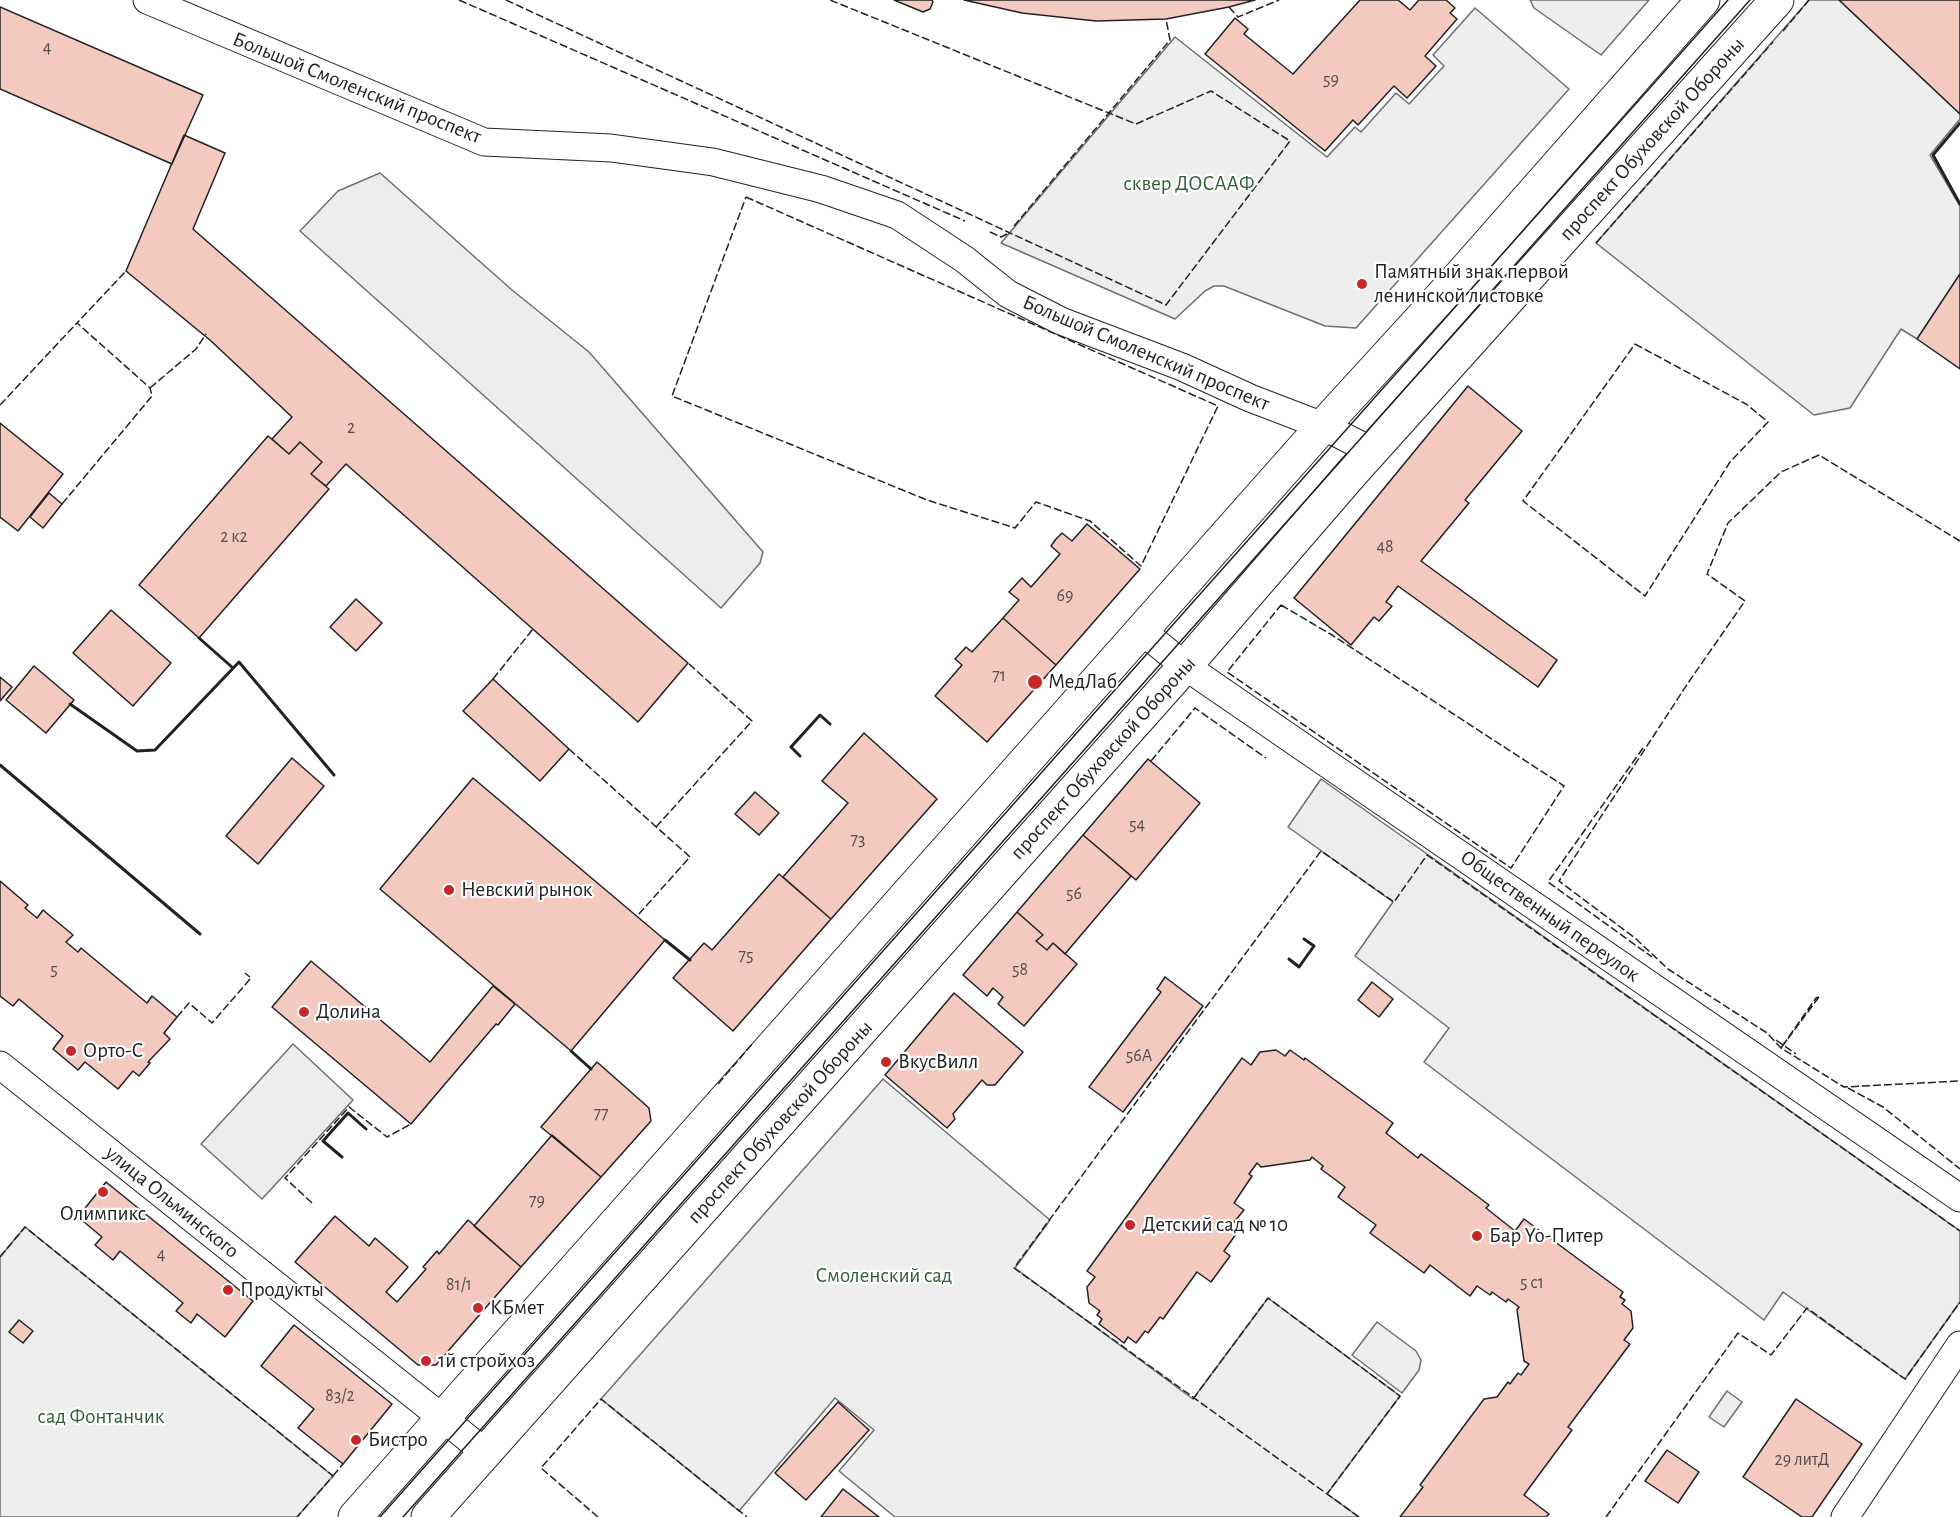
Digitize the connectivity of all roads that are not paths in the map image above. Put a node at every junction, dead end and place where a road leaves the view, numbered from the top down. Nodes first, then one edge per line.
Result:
1 (147, 0) edge
2 (1703, 0) edge
3 (1777, 0) edge
4 (1323, 426) junction
5 (1372, 451) junction
6 (1142, 631) junction
7 (1185, 666) junction
8 (0, 1065) edge
9 (1960, 1198) edge
10 (1960, 1345) edge
11 (443, 1418) junction
12 (485, 1452) junction
13 (355, 1517) edge
14 (428, 1517) edge
15 (1845, 1517) edge

1 - 4 street, Большой Смоленский проспект
2 - 4 main road
3 - 5 main road, проспект Обуховской Обороны
4 - 5 street, Большой Смоленский проспект
4 - 6 main road
5 - 7 main road, проспект Обуховской Обороны
6 - 7 street, Общественный переулок
6 - 11 main road
7 - 9 street, Общественный переулок
7 - 12 main road, проспект Обуховской Обороны
8 - 11 street, улица Ольминского
10 - 15 street
11 - 12 street, улица Ольминского
11 - 13 main road
12 - 14 main road, проспект Обуховской Обороны

